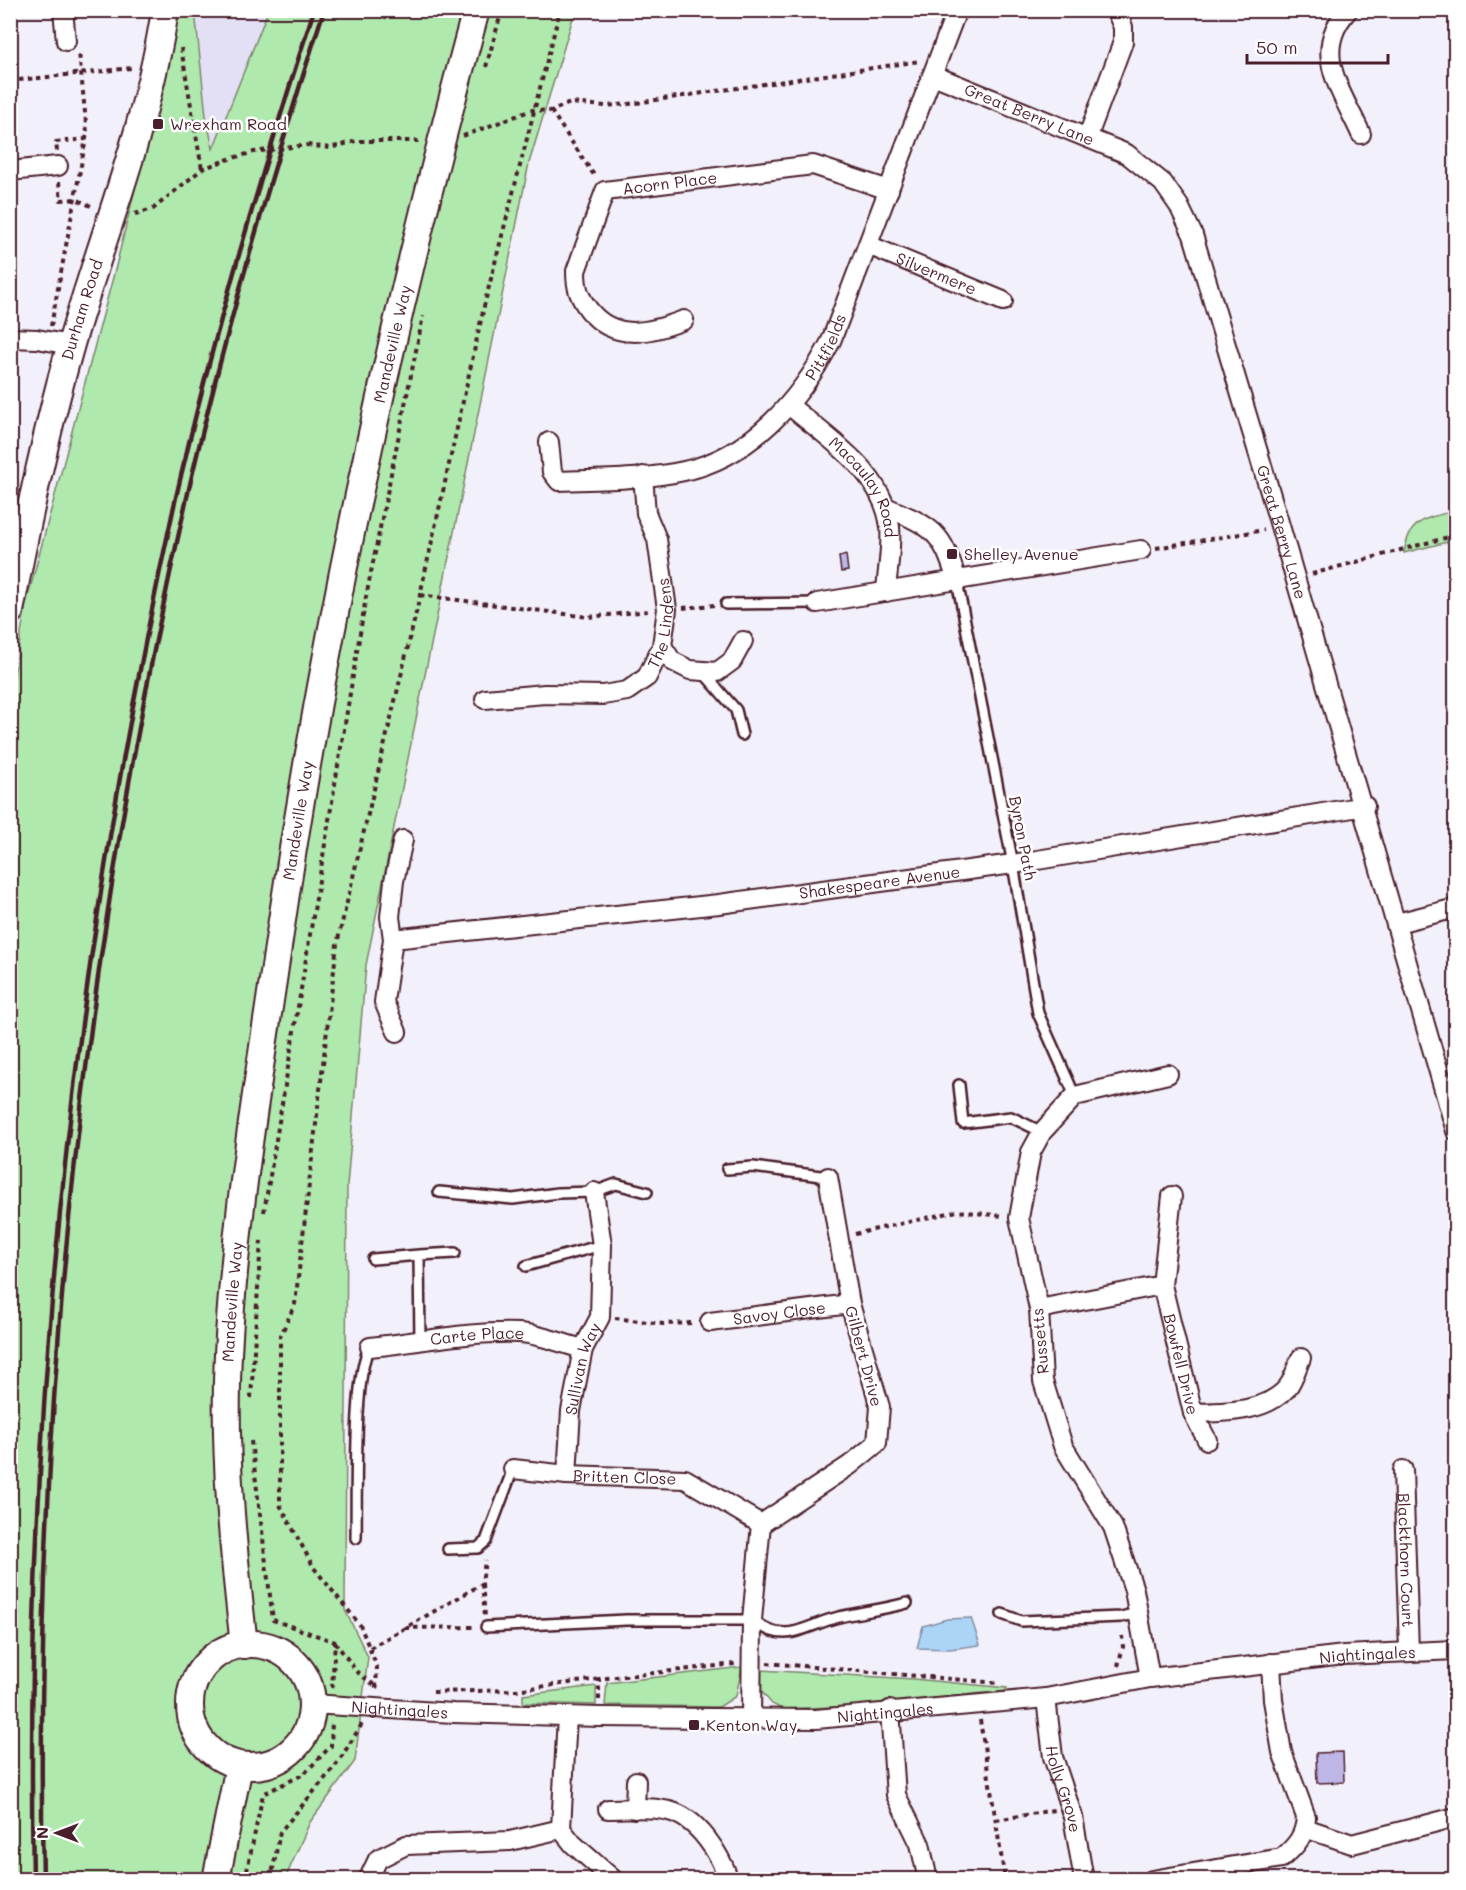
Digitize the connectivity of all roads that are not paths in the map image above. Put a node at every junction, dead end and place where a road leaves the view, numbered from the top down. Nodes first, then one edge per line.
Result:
1 (63, 10) edge
2 (165, 10) edge
3 (476, 10) edge
4 (957, 10) edge
5 (1116, 10) edge
6 (1348, 10) edge
7 (66, 41) dead end
8 (933, 75) junction
9 (1361, 134) dead end
10 (1088, 136) junction
11 (58, 165) road end
12 (10, 171) edge
13 (889, 190) junction
14 (868, 245) junction
15 (1003, 301) dead end
16 (684, 320) dead end
17 (10, 338) edge
18 (60, 343) junction
19 (789, 405) junction
20 (549, 442) dead end
21 (642, 476) junction
22 (886, 507) junction
23 (1140, 550) road end
24 (957, 581) junction
25 (886, 592) junction
26 (817, 603) joint
27 (726, 604) road end
28 (10, 611) edge
29 (743, 641) dead end
30 (662, 646) junction
31 (701, 671) junction
32 (485, 699) dead end
33 (742, 735) dead end
34 (1365, 806) junction
35 (403, 840) dead end
36 (1013, 864) junction
37 (1455, 908) edge
38 (1396, 923) junction
39 (393, 939) junction
40 (398, 1032) dead end
41 (1168, 1074) dead end
42 (959, 1085) dead end
43 (1075, 1096) junction
44 (1455, 1131) edge
45 (1042, 1132) junction
46 (727, 1169) dead end
47 (828, 1178) joint
48 (439, 1192) dead end
49 (594, 1192) junction
50 (647, 1192) dead end
51 (1173, 1196) dead end
52 (602, 1245) junction
53 (455, 1253) dead end
54 (419, 1255) junction
55 (373, 1259) dead end
56 (526, 1266) dead end
57 (1162, 1285) junction
58 (850, 1304) junction
59 (1039, 1310) junction
60 (710, 1322) road end
61 (420, 1342) junction
62 (370, 1347) joint
63 (583, 1349) junction
64 (1301, 1358) dead end
65 (1193, 1413) junction
66 (1207, 1440) dead end
67 (513, 1469) joint
68 (1403, 1470) dead end
69 (567, 1476) junction
70 (761, 1524) junction
71 (356, 1538) dead end
72 (448, 1549) dead end
73 (907, 1604) dead end
74 (1002, 1614) dead end
75 (1130, 1615) junction
76 (752, 1620) junction
77 (486, 1628) road end
78 (244, 1645) junction
79 (1409, 1650) junction
80 (1455, 1650) edge
81 (1271, 1663) junction
82 (1150, 1678) junction
83 (1046, 1698) junction
84 (322, 1705) junction
85 (890, 1710) junction
86 (567, 1716) junction
87 (751, 1720) junction
88 (240, 1766) junction
89 (636, 1781) dead end
90 (608, 1809) dead end
91 (635, 1809) junction
92 (1455, 1817) edge
93 (1305, 1828) junction
94 (561, 1829) junction
95 (216, 1880) edge
96 (368, 1880) edge
97 (614, 1880) edge
98 (729, 1880) edge
99 (928, 1880) edge
100 (1084, 1880) edge
101 (1152, 1880) edge

1 - 7 street
2 - 18 main road, Durham Road
3 - 78 main road, Mandeville Way
4 - 8 street, Pittfields
5 - 10 street
6 - 9 street
8 - 10 street, Great Berry Lane
8 - 13 street, Pittfields
10 - 34 street, Great Berry Lane
11 - 12 street
13 - 14 street, Pittfields
13 - 16 street, Acorn Place
14 - 15 street, Silvermere
14 - 19 street, Pittfields
17 - 18 street
18 - 28 main road, Durham Road
19 - 21 street, Pittfields
19 - 22 street, Macaulay Road
20 - 21 street, Pittfields
21 - 30 street, The Lindens
22 - 24 street
22 - 25 street, Macaulay Road
23 - 24 street
24 - 25 street
24 - 36 lane, Byron Path
25 - 26 street
26 - 27 lane
29 - 31 street
30 - 31 street
30 - 32 street, The Lindens
31 - 33 lane
34 - 36 street, Shakespeare Avenue
34 - 38 street, Great Berry Lane
35 - 39 street
36 - 39 street, Shakespeare Avenue
36 - 43 lane, Byron Path
37 - 38 street
38 - 44 street, Great Berry Lane
39 - 40 street
41 - 43 street
42 - 45 lane
43 - 45 street, Russetts
45 - 59 street, Russetts
46 - 47 lane
47 - 58 street, Gilbert Drive
48 - 49 lane
49 - 50 lane
49 - 52 street, Sullivan Way
51 - 57 street, Bowfell Drive
52 - 56 lane
52 - 63 street, Sullivan Way
53 - 54 lane
54 - 55 lane
54 - 61 lane
57 - 59 street
57 - 65 street, Bowfell Drive
58 - 60 street, Savoy Close
58 - 70 street, Gilbert Drive
59 - 75 street, Russetts
61 - 62 street, Carte Place
61 - 63 street, Carte Place
62 - 71 lane
63 - 69 street, Sullivan Way
64 - 65 street
65 - 66 street, Bowfell Drive
67 - 69 street, Britten Close
67 - 72 lane
68 - 79 street, Blackthorn Court
69 - 70 street, Britten Close
70 - 76 street
73 - 76 lane
74 - 75 lane
75 - 82 street, Russetts
76 - 77 lane
76 - 87 street
78 - 84 main road
78 - 88 main road
79 - 80 street, Nightingales
79 - 81 street, Nightingales
81 - 82 street, Nightingales
81 - 93 street
82 - 83 street, Nightingales
83 - 85 street, Nightingales
83 - 100 street, Holly Grove
84 - 86 street, Nightingales
84 - 88 main road
85 - 87 street, Nightingales
85 - 99 street
86 - 87 street, Nightingales
86 - 94 street
88 - 95 main road
89 - 91 street
90 - 91 street
91 - 98 street
92 - 93 street
93 - 101 street
94 - 96 street
94 - 97 street

